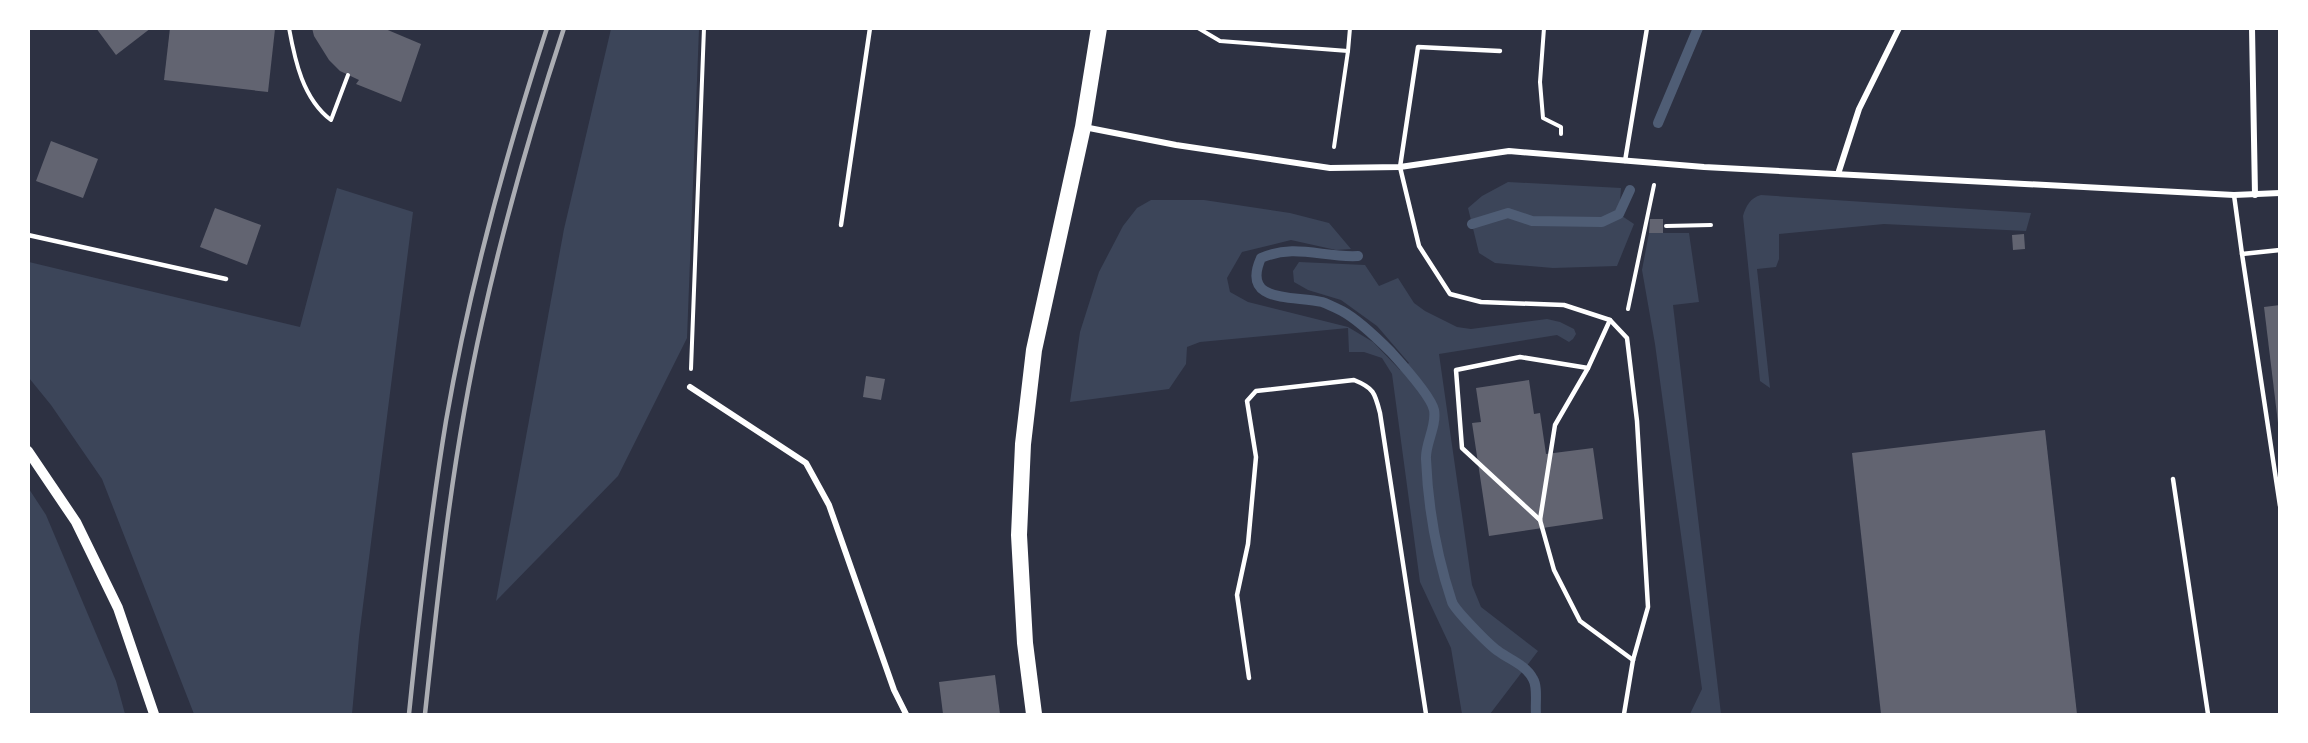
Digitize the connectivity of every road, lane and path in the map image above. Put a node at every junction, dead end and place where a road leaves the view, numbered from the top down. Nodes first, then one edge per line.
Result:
1 (289, 28) edge
2 (704, 28) edge
3 (870, 28) edge
4 (1099, 28) edge
5 (1198, 28) edge
6 (1350, 28) edge
7 (1544, 28) edge
8 (1647, 28) edge
9 (1899, 28) edge
10 (2252, 28) edge
11 (1348, 51) junction
12 (1500, 51) dead end
13 (348, 75) dead end
14 (1083, 127) junction
15 (1562, 156) junction
16 (1625, 161) junction
17 (1659, 163) junction
18 (1400, 167) junction
19 (1330, 168) junction
20 (1838, 174) junction
21 (2280, 193) edge
22 (2234, 195) junction
23 (2255, 195) junction
24 (841, 225) dead end
25 (1712, 225) dead end
26 (1666, 226) dead end
27 (28, 235) edge
28 (2280, 250) edge
29 (2242, 254) junction
30 (226, 279) dead end
31 (1610, 320) junction
32 (1623, 333) junction
33 (1588, 368) junction
34 (690, 387) joint
35 (28, 451) edge
36 (2174, 479) dead end
37 (2280, 506) edge
38 (1540, 520) junction
39 (1633, 660) junction
40 (1249, 678) dead end
41 (154, 714) edge
42 (906, 714) edge
43 (1034, 714) edge
44 (1426, 714) edge
45 (1624, 714) edge
46 (2208, 714) edge

1 - 13 path
2 - 34 path
3 - 24 lane
4 - 14 highway
5 - 11 path
6 - 11 path
7 - 15 path
8 - 16 lane
9 - 20 street
10 - 23 street
11 - 19 path
12 - 18 lane
14 - 19 street
14 - 43 highway
15 - 16 street
15 - 18 street
16 - 17 street
17 - 20 street
17 - 32 path
18 - 19 street
18 - 31 lane
20 - 22 street
21 - 23 street
22 - 23 street
22 - 29 lane
25 - 26 path
27 - 30 lane
28 - 29 lane
29 - 37 lane
31 - 32 lane
31 - 33 lane
32 - 39 lane
33 - 38 lane
33 - 38 lane
34 - 42 street
35 - 41 street
36 - 46 lane
38 - 39 lane
39 - 45 lane
40 - 44 lane

